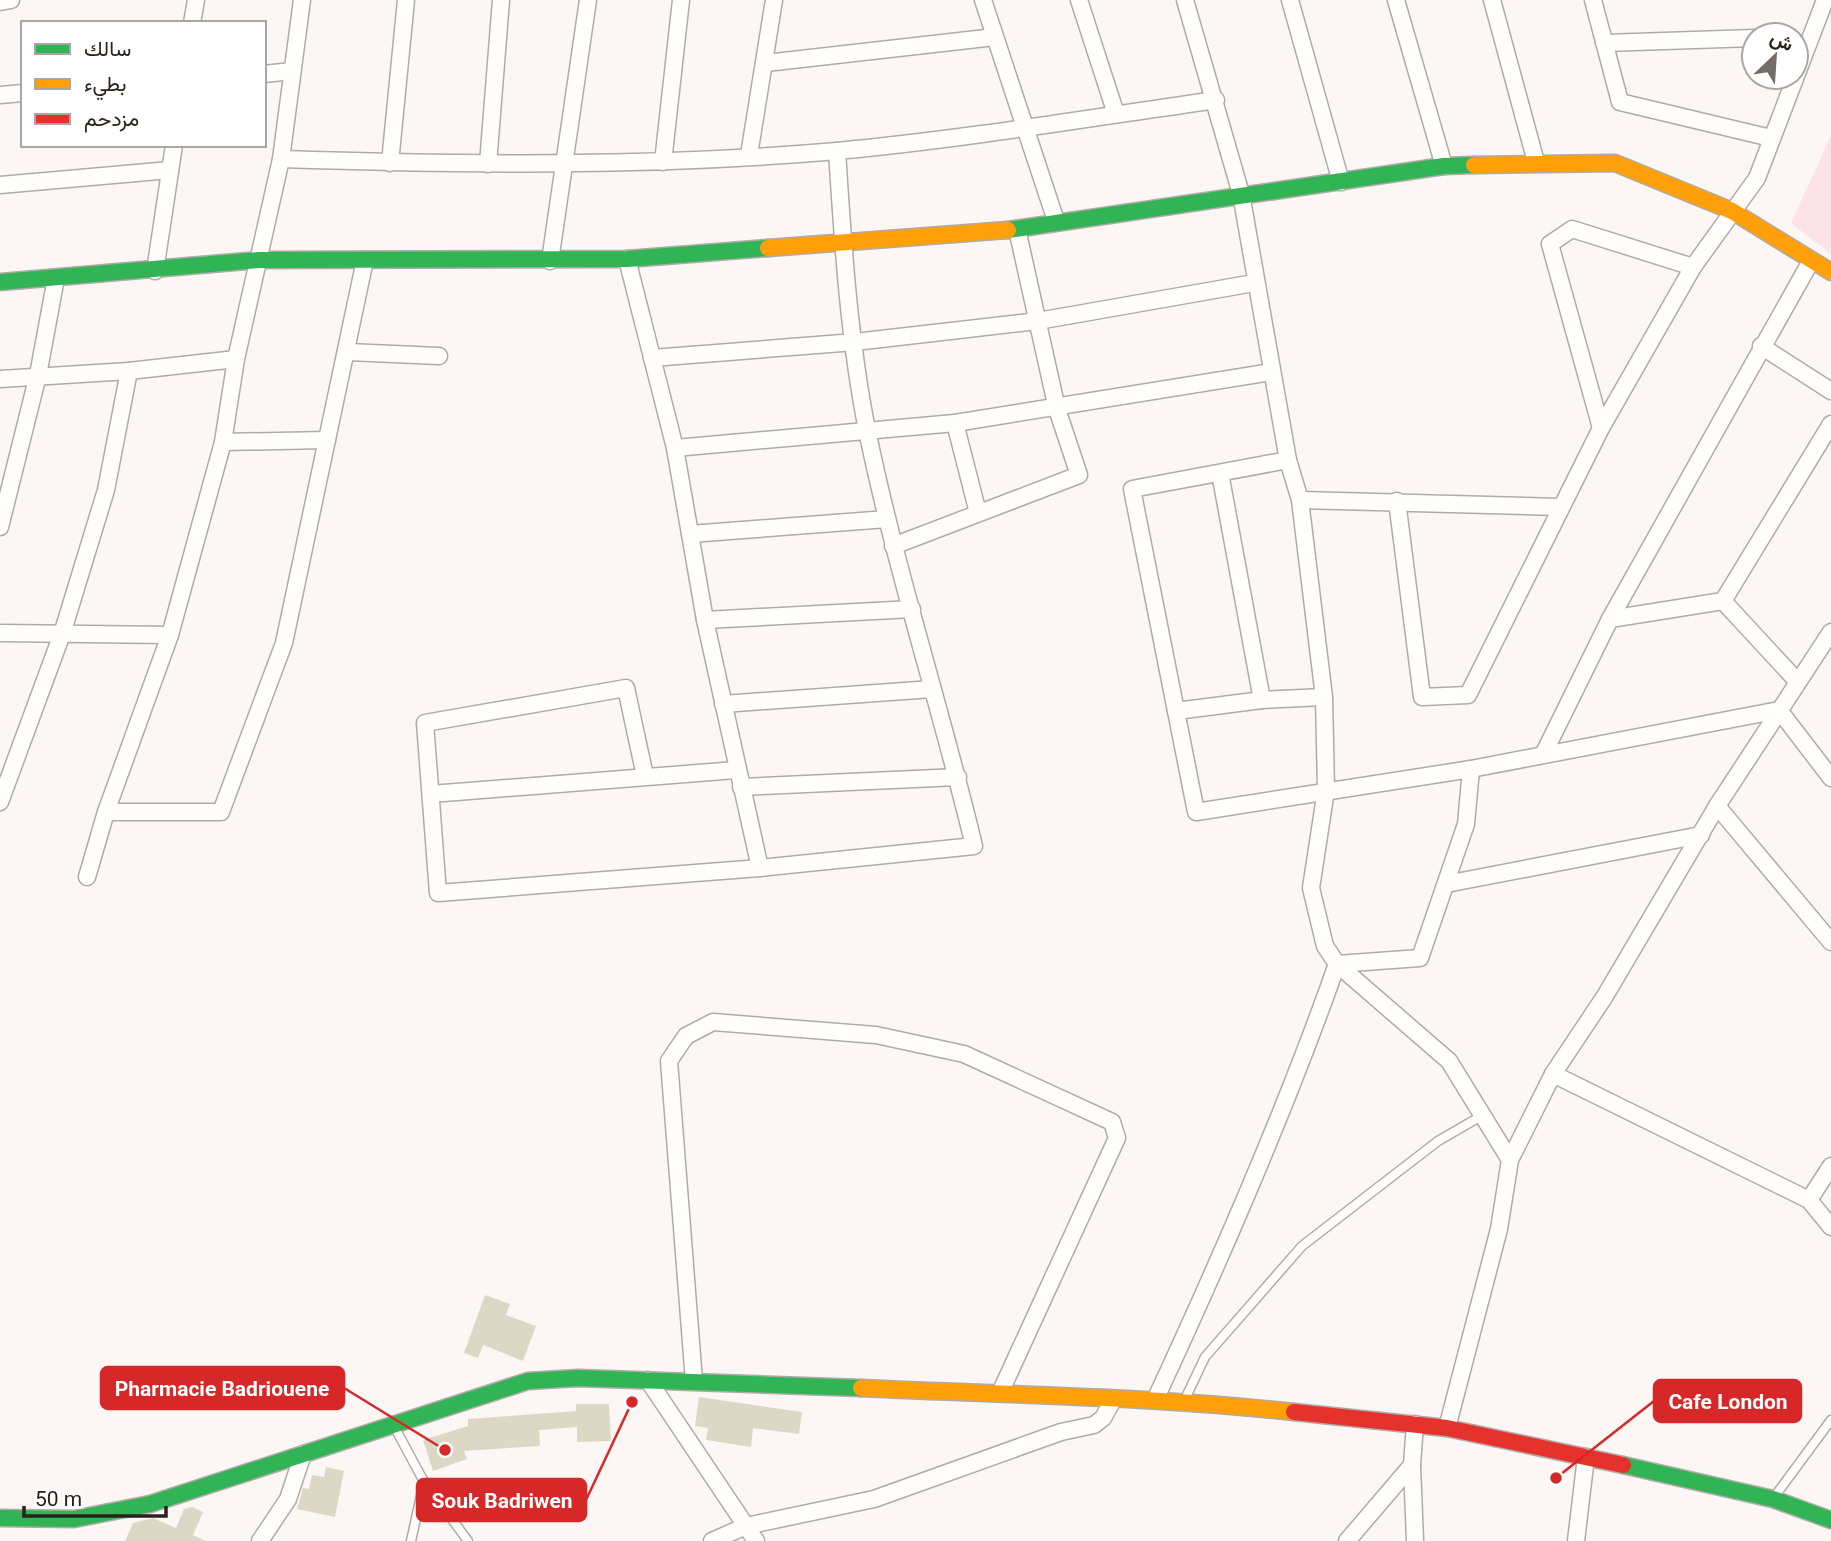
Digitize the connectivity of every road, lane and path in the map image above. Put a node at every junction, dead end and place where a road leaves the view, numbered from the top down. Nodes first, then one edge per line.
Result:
1 (10, 0) edge
2 (196, 0) edge
3 (302, 0) edge
4 (406, 0) edge
5 (501, 0) edge
6 (588, 0) edge
7 (681, 0) edge
8 (774, 0) edge
9 (983, 0) edge
10 (1079, 0) edge
11 (1185, 0) edge
12 (1290, 0) edge
13 (1396, 0) edge
14 (1492, 0) edge
15 (1593, 0) edge
16 (1825, 0) edge
17 (0, 2) edge
18 (192, 21) edge
19 (1813, 36) joint
20 (995, 37) junction
21 (1740, 38) edge
22 (1604, 43) junction
23 (766, 64) junction
24 (292, 71) junction
25 (266, 74) edge
26 (21, 93) edge
27 (0, 94) edge
28 (1216, 100) junction
29 (1116, 114) junction
30 (1025, 128) junction
31 (1771, 138) junction
32 (174, 147) edge
33 (837, 151) junction
34 (749, 155) junction
35 (281, 159) junction
36 (663, 162) junction
37 (1536, 162) junction
38 (390, 163) junction
39 (488, 164) junction
40 (566, 164) junction
41 (1444, 166) junction
42 (170, 170) junction
43 (1341, 182) junction
44 (0, 185) edge
45 (1241, 194) junction
46 (1731, 211) junction
47 (1056, 221) junction
48 (1017, 229) junction
49 (843, 243) junction
50 (627, 259) junction
51 (259, 260) junction
52 (365, 260) junction
53 (551, 261) junction
54 (1811, 261) junction
55 (1693, 267) junction
56 (155, 271) junction
57 (1831, 272) edge
58 (56, 278) junction
59 (0, 282) edge
60 (1254, 283) junction
61 (1038, 321) junction
62 (855, 342) junction
63 (1761, 346) junction
64 (348, 352) junction
65 (439, 356) dead end
66 (652, 358) junction
67 (236, 359) junction
68 (129, 371) junction
69 (1272, 373) junction
70 (38, 375) junction
71 (0, 379) edge
72 (1831, 391) edge
73 (1057, 409) junction
74 (955, 423) junction
75 (1831, 424) edge
76 (1601, 428) junction
77 (867, 432) junction
78 (327, 440) junction
79 (223, 442) junction
80 (675, 448) junction
81 (1288, 460) junction
82 (1220, 473) junction
83 (1300, 500) junction
84 (1397, 501) junction
85 (1560, 507) junction
86 (978, 513) junction
87 (887, 519) junction
88 (0, 527) edge
89 (690, 534) junction
90 (894, 546) junction
91 (1723, 601) junction
92 (912, 609) junction
93 (1610, 619) junction
94 (705, 620) junction
95 (1831, 632) edge
96 (0, 634) edge
97 (62, 634) junction
98 (170, 635) junction
99 (1826, 650) edge
100 (1797, 681) junction
101 (932, 689) junction
102 (1324, 697) junction
103 (1262, 700) junction
104 (723, 704) junction
105 (1779, 710) junction
106 (1176, 711) junction
107 (1544, 753) junction
108 (1471, 769) junction
109 (736, 770) junction
110 (645, 776) junction
111 (958, 777) junction
112 (1831, 778) edge
113 (741, 787) junction
114 (1326, 790) junction
115 (431, 794) junction
116 (0, 802) edge
117 (1717, 806) junction
118 (106, 812) junction
119 (1701, 835) junction
120 (760, 868) junction
121 (87, 877) dead end
122 (1446, 884) junction
123 (1831, 942) edge
124 (1337, 964) junction
125 (1553, 1074) junction
126 (1483, 1115) junction
127 (1510, 1160) junction
128 (1831, 1166) edge
129 (1809, 1200) junction
130 (1831, 1227) edge
131 (648, 1380) junction
132 (694, 1381) junction
133 (1000, 1393) junction
134 (1156, 1398) junction
135 (1185, 1400) junction
136 (1114, 1401) junction
137 (1831, 1420) edge
138 (393, 1424) junction
139 (1415, 1424) junction
140 (1447, 1428) junction
141 (303, 1454) junction
142 (1587, 1457) junction
143 (1412, 1465) junction
144 (424, 1482) junction
145 (1773, 1499) junction
146 (0, 1518) edge
147 (1831, 1520) edge
148 (747, 1526) junction
149 (260, 1541) edge
150 (411, 1541) edge
151 (468, 1541) edge
152 (712, 1541) edge
153 (756, 1541) edge
154 (1347, 1541) edge
155 (1415, 1541) edge
156 (1576, 1541) edge

1 - 17 street
2 - 18 street
3 - 24 street
4 - 38 street
5 - 39 street
6 - 40 street
7 - 36 street
8 - 23 street
9 - 20 street
10 - 29 street
11 - 28 street
12 - 43 street
13 - 41 street
14 - 37 street
15 - 22 street
16 - 19 street
19 - 31 street
20 - 23 street
20 - 30 street
21 - 22 street
22 - 31 street
23 - 34 street
24 - 25 street
24 - 35 street
26 - 27 street
28 - 29 street
28 - 45 street
29 - 30 street
30 - 33 street
30 - 47 street
31 - 46 street
32 - 42 street
33 - 34 street
33 - 49 street
34 - 36 street
35 - 38 street
35 - 51 street
36 - 40 street
37 - 41 street
37 - 46 street
38 - 39 street
39 - 40 street
40 - 53 street
41 - 43 street
42 - 44 street
42 - 56 street
43 - 45 street
45 - 47 street
45 - 60 street
46 - 54 street
46 - 55 street
47 - 48 street
48 - 49 street
48 - 61 street
49 - 50 street
49 - 62 street
50 - 53 street
50 - 66 street
51 - 52 street
51 - 56 street
51 - 67 street
52 - 53 street
52 - 64 street
54 - 57 street
54 - 63 street
55 - 76 street
55 - 76 street
56 - 58 street
58 - 59 street
58 - 70 street
60 - 61 street
60 - 69 street
61 - 62 street
61 - 73 street
62 - 66 street
62 - 77 street
63 - 72 street
63 - 93 street
64 - 65 street
64 - 78 street
66 - 80 street
67 - 68 street
67 - 79 street
68 - 70 street
68 - 97 street
69 - 73 street
69 - 81 street
70 - 71 street
70 - 88 street
73 - 74 street
73 - 86 street
74 - 77 street
74 - 86 street
75 - 91 street
76 - 85 street
77 - 80 street
77 - 87 street
78 - 79 street
78 - 118 street
79 - 98 street
80 - 89 street
81 - 82 street
81 - 83 street
82 - 103 street
82 - 106 street
83 - 84 street
83 - 102 street
84 - 85 street
84 - 85 street
86 - 90 street
87 - 89 street
87 - 90 street
89 - 94 street
90 - 92 street
91 - 93 street
91 - 100 street
92 - 94 street
92 - 101 street
93 - 107 street
94 - 104 street
95 - 99 street
96 - 97 street
97 - 98 street
97 - 116 street
98 - 118 street
99 - 100 street
100 - 105 street
101 - 104 street
101 - 111 street
102 - 103 street
102 - 114 street
103 - 106 street
104 - 109 street
105 - 107 street
105 - 112 street
105 - 117 street
106 - 114 street
107 - 108 street
108 - 114 street
108 - 122 street
109 - 110 street
109 - 113 street
110 - 115 street
110 - 115 street
111 - 113 street
111 - 120 street
113 - 120 street
114 - 124 street
115 - 120 street
117 - 119 street
117 - 123 street
118 - 121 street
119 - 122 street
119 - 125 street
122 - 124 street
124 - 126 street
124 - 134 street
125 - 127 street
125 - 129 street
126 - 127 street
126 - 135 lane
127 - 140 street
128 - 129 street
129 - 130 street
131 - 132 street
131 - 138 street
131 - 148 street
132 - 133 street
132 - 133 street
133 - 136 street
134 - 135 street
134 - 136 street
135 - 139 street
136 - 148 street
137 - 145 lane
138 - 141 street
138 - 144 lane
139 - 140 street
139 - 143 street
140 - 142 street
141 - 146 street
141 - 149 street
142 - 145 street
142 - 156 street
143 - 154 street
143 - 155 street
144 - 150 lane
144 - 151 lane
145 - 147 street
148 - 152 street
148 - 153 street

